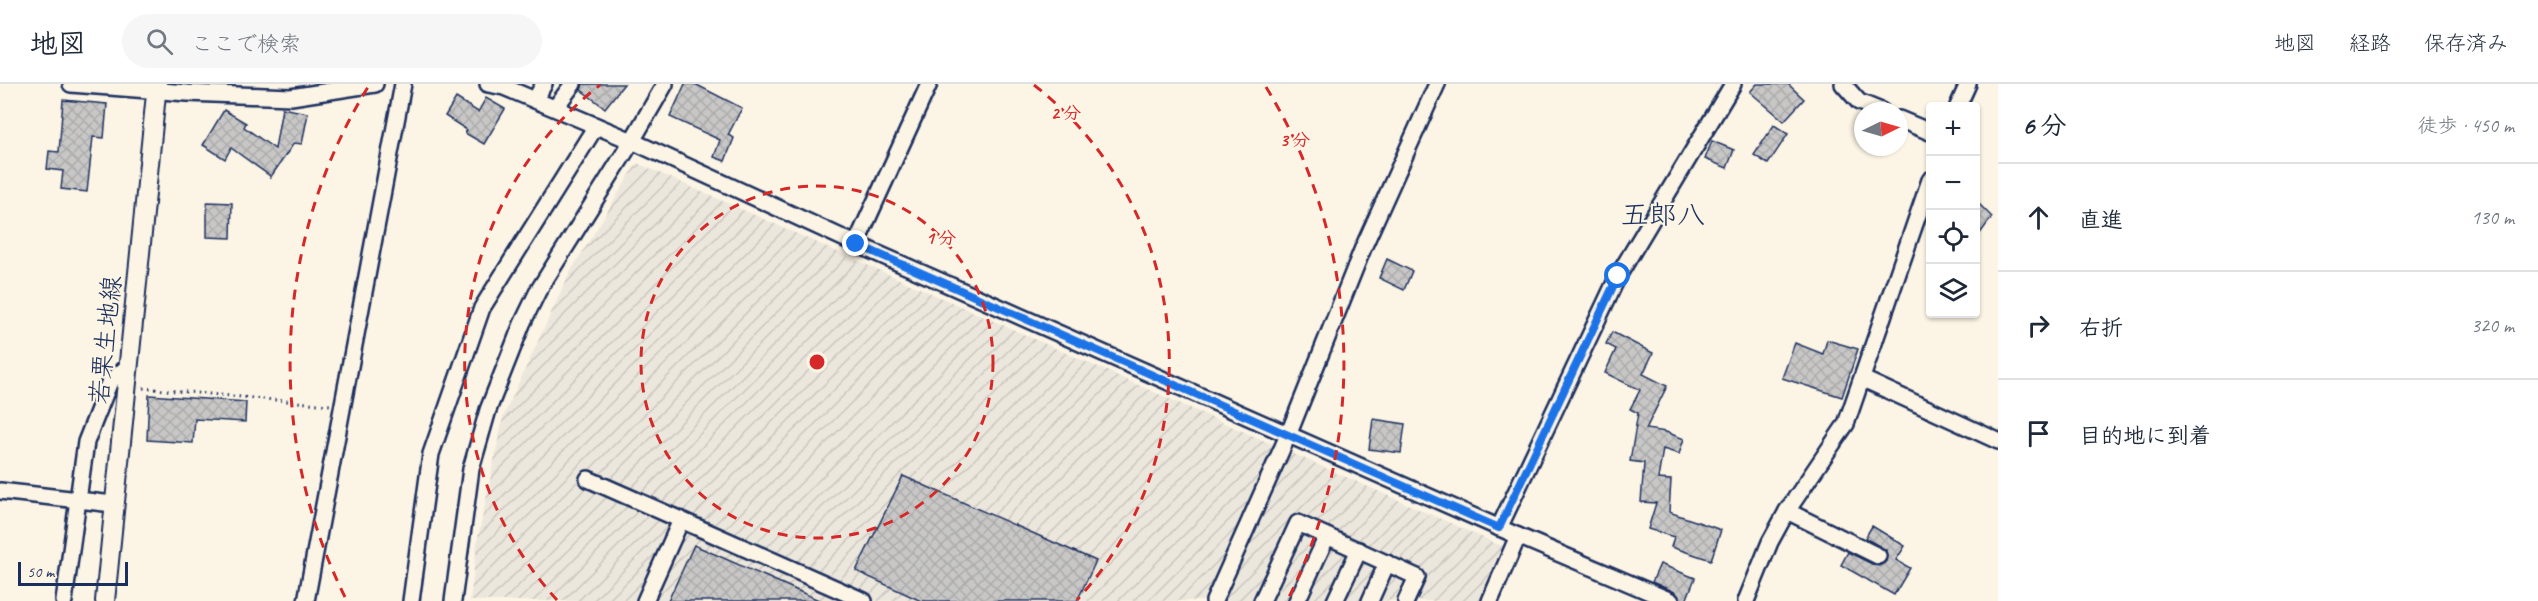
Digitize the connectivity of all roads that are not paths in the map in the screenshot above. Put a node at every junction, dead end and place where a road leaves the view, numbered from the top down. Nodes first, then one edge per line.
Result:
1 (71, 84) edge
2 (375, 84) edge
3 (403, 84) edge
4 (488, 84) edge
5 (544, 84) edge
6 (573, 84) edge
7 (665, 84) edge
8 (929, 84) edge
9 (1437, 84) edge
10 (1733, 84) edge
11 (1843, 84) edge
12 (1968, 84) edge
13 (156, 87) edge
14 (534, 100) junction
15 (1859, 102) edge
16 (1960, 102) edge
17 (555, 108) junction
18 (1908, 123) edge
19 (596, 126) junction
20 (1926, 130) edge
21 (632, 141) junction
22 (1926, 192) edge
23 (856, 244) junction
24 (128, 367) junction
25 (1863, 379) junction
26 (1289, 433) junction
27 (1998, 441) edge
28 (588, 479) dead end
29 (0, 491) edge
30 (76, 500) junction
31 (113, 504) junction
32 (1787, 511) junction
33 (681, 520) junction
34 (1499, 528) junction
35 (1327, 536) junction
36 (1518, 536) junction
37 (1359, 550) junction
38 (1878, 556) dead end
39 (1387, 563) junction
40 (64, 601) edge
41 (105, 601) edge
42 (306, 601) edge
43 (411, 601) edge
44 (453, 601) edge
45 (645, 601) edge
46 (864, 601) edge
47 (1214, 601) edge
48 (1262, 601) edge
49 (1297, 601) edge
50 (1335, 601) edge
51 (1370, 601) edge
52 (1406, 601) edge
53 (1490, 601) edge
54 (1671, 601) edge
55 (1746, 601) edge

1 - 13 street
2 - 13 street
3 - 42 street
4 - 14 street
5 - 14 street
6 - 17 street
7 - 21 street
8 - 23 street
9 - 26 street
10 - 34 street
11 - 15 street
12 - 16 street
13 - 24 main road, 若栗生地線
14 - 17 street
17 - 19 street
18 - 20 street
19 - 21 street
19 - 43 street
21 - 23 street
21 - 44 street
22 - 25 street
23 - 26 street
24 - 30 street
24 - 31 main road, 若栗生地線
25 - 27 street
25 - 32 street
26 - 34 street
26 - 47 street
28 - 33 street
29 - 30 street
30 - 31 street
30 - 40 street
31 - 41 main road, 若栗生地線
32 - 38 street
32 - 55 street
33 - 45 street
33 - 46 street
34 - 36 street
35 - 37 street
35 - 48 street
35 - 49 street
36 - 53 street
36 - 54 street
37 - 39 street
37 - 50 street
39 - 51 street
39 - 52 street

